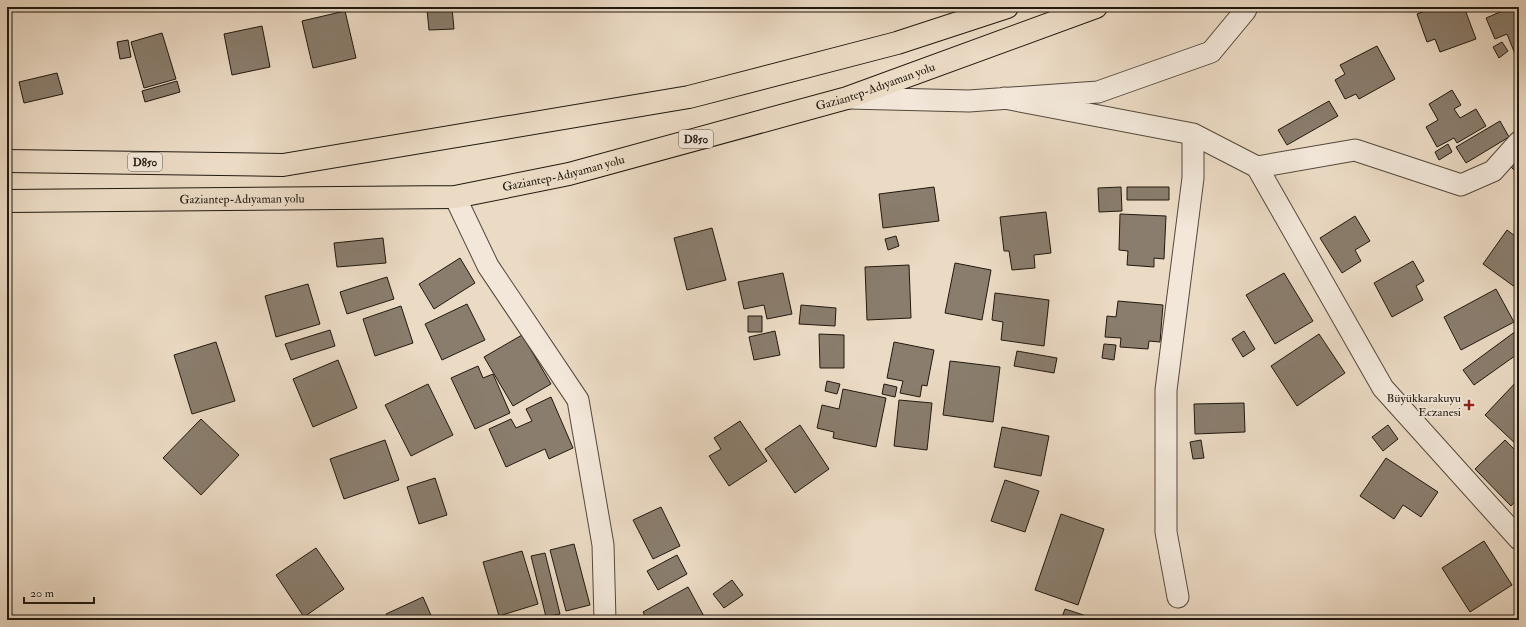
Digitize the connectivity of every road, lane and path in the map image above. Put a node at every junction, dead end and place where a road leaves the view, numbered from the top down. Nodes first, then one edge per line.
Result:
1 (1007, 7) edge
2 (1096, 7) edge
3 (1247, 7) edge
4 (847, 98) junction
5 (1004, 98) junction
6 (1193, 134) junction
7 (1519, 142) edge
8 (7, 161) edge
9 (1257, 167) junction
10 (454, 197) junction
11 (7, 201) edge
12 (1519, 539) edge
13 (1178, 597) dead end
14 (605, 620) edge

1 - 8 highway, D850
2 - 4 highway, Gaziantep-Adıyaman yolu / D850
3 - 5 street
4 - 5 street
4 - 10 highway, Gaziantep-Adıyaman yolu / D850
5 - 6 street
6 - 9 street
6 - 13 street
7 - 9 street
9 - 12 street
10 - 11 highway, Gaziantep-Adıyaman yolu / D850
10 - 14 street

